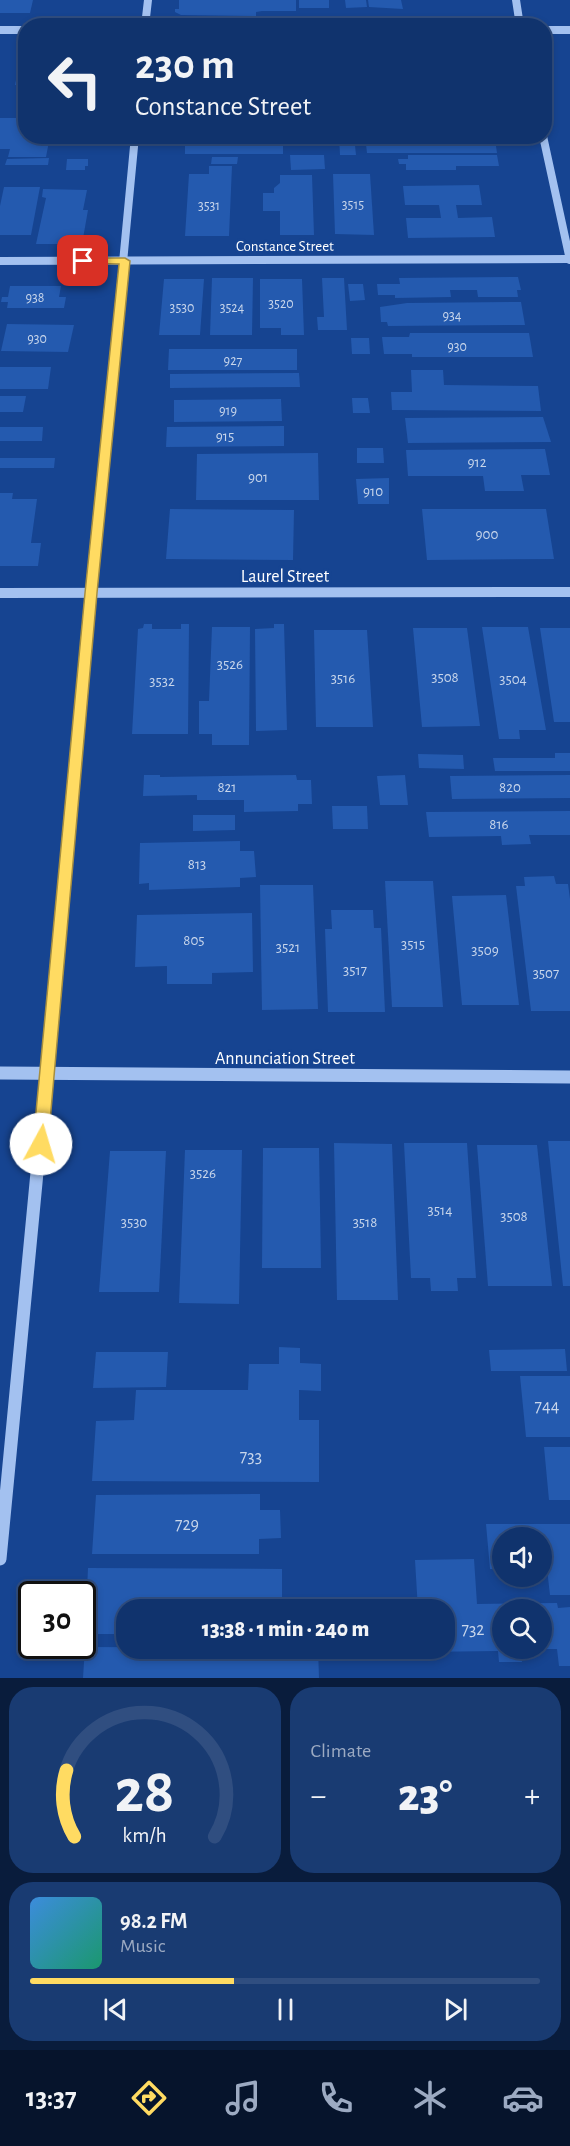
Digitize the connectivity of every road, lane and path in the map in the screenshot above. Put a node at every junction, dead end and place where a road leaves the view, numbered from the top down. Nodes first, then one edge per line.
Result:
1 (148, 0) edge
2 (516, 0) edge
3 (146, 18) edge
4 (519, 18) edge
5 (0, 30) edge
6 (18, 30) edge
7 (552, 30) edge
8 (570, 30) edge
9 (134, 144) edge
10 (545, 144) edge
11 (570, 259) edge
12 (0, 261) edge
13 (125, 261) junction
14 (570, 592) edge
15 (0, 593) edge
16 (91, 593) junction
17 (0, 1073) edge
18 (48, 1075) junction
19 (570, 1077) edge
20 (0, 1559) edge

1 - 3 street
2 - 4 street
5 - 6 street
7 - 8 street
9 - 13 street
10 - 11 street
11 - 13 street, Constance Street
12 - 13 street, Constance Street
13 - 16 street
14 - 16 street, Laurel Street
15 - 16 street, Laurel Street
16 - 18 street
17 - 18 street, Annunciation Street
18 - 19 street, Annunciation Street
18 - 20 street

